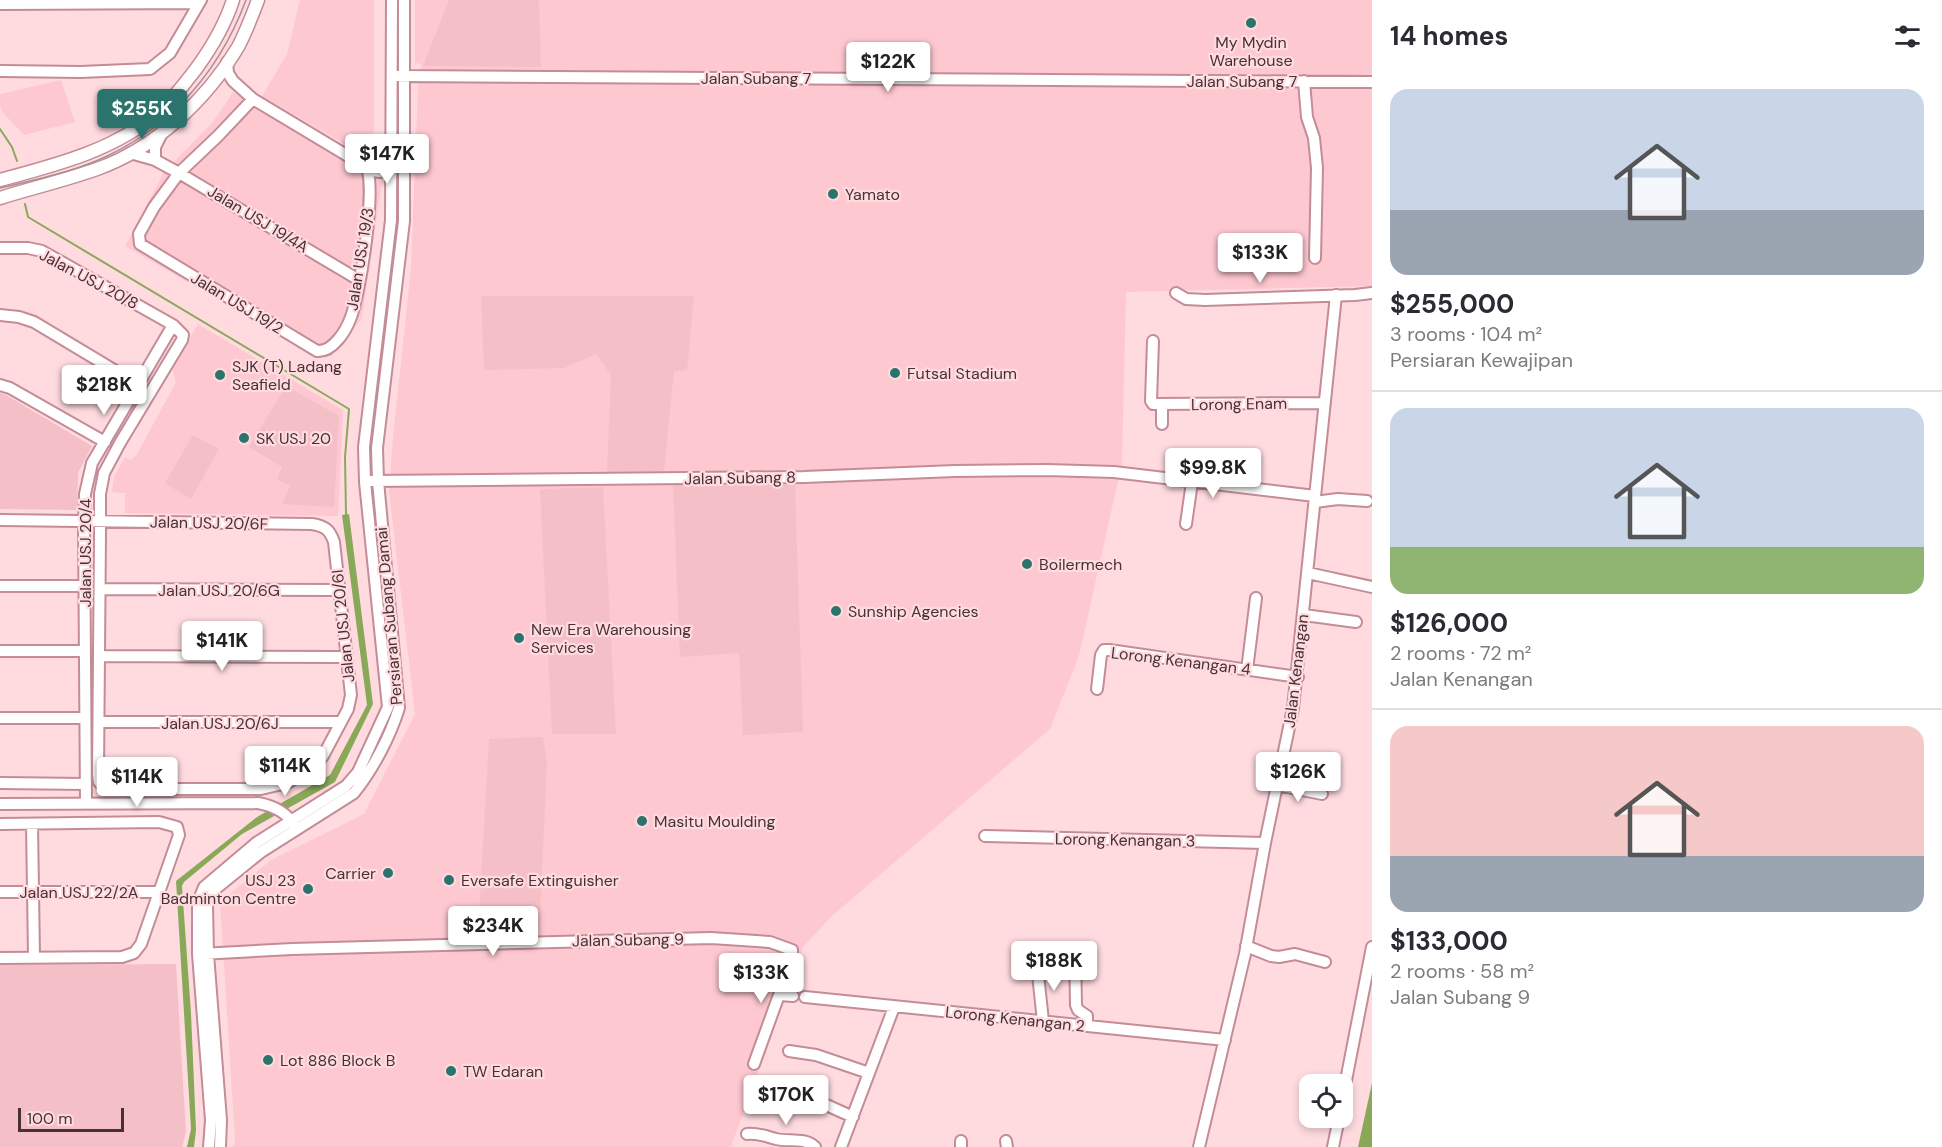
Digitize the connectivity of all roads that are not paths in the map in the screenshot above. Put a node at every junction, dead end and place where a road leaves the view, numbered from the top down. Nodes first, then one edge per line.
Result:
1 (233, 0) edge
2 (258, 0) edge
3 (392, 0) edge
4 (404, 0) edge
5 (200, 2) edge
6 (0, 4) edge
7 (227, 62) junction
8 (0, 71) edge
9 (392, 76) junction
10 (405, 76) junction
11 (1304, 81) junction
12 (1372, 82) edge
13 (254, 99) junction
14 (165, 131) junction
15 (130, 153) junction
16 (391, 158) junction
17 (155, 160) junction
18 (366, 166) junction
19 (179, 173) junction
20 (0, 180) edge
21 (0, 198) edge
22 (0, 248) edge
23 (1315, 258) dead end
24 (359, 280) junction
25 (1176, 293) dead end
26 (1372, 293) edge
27 (1336, 295) junction
28 (0, 315) edge
29 (173, 326) junction
30 (1153, 341) dead end
31 (332, 348) joint
32 (0, 385) edge
33 (138, 385) junction
34 (1325, 403) junction
35 (1157, 404) junction
36 (1162, 424) dead end
37 (105, 442) junction
38 (378, 481) junction
39 (365, 482) junction
40 (1192, 482) junction
41 (1315, 499) junction
42 (1367, 501) dead end
43 (0, 520) edge
44 (84, 522) junction
45 (100, 522) junction
46 (1186, 524) dead end
47 (318, 525) joint
48 (1308, 573) junction
49 (0, 586) edge
50 (85, 586) junction
51 (1372, 587) edge
52 (100, 589) junction
53 (339, 590) junction
54 (1256, 598) dead end
55 (1304, 615) junction
56 (1356, 622) dead end
57 (0, 651) edge
58 (85, 651) junction
59 (99, 656) junction
60 (346, 657) junction
61 (1247, 670) junction
62 (1298, 677) junction
63 (1097, 689) dead end
64 (0, 718) edge
65 (85, 718) junction
66 (99, 722) junction
67 (342, 722) junction
68 (0, 783) edge
69 (86, 784) junction
70 (1278, 785) junction
71 (1322, 794) dead end
72 (0, 804) edge
73 (86, 804) junction
74 (292, 823) junction
75 (0, 824) edge
76 (32, 824) junction
77 (985, 836) dead end
78 (1265, 843) junction
79 (0, 892) edge
80 (159, 892) junction
81 (33, 893) junction
82 (1246, 946) junction
83 (1372, 947) edge
84 (1075, 949) dead end
85 (203, 954) junction
86 (34, 957) junction
87 (0, 958) edge
88 (1325, 962) dead end
89 (1037, 965) dead end
90 (780, 995) junction
91 (793, 996) dead end
92 (805, 997) dead end
93 (894, 1007) junction
94 (1042, 1022) junction
95 (1087, 1026) junction
96 (1225, 1040) junction
97 (789, 1051) dead end
98 (754, 1064) dead end
99 (869, 1073) junction
100 (1347, 1074) edge
101 (793, 1090) dead end
102 (853, 1117) junction
103 (1337, 1128) edge
104 (747, 1134) dead end
105 (210, 1147) edge
106 (220, 1147) edge
107 (815, 1147) edge
108 (841, 1147) edge
109 (1199, 1147) edge
110 (1333, 1147) edge

1 - 20 main road
2 - 7 main road
3 - 9 street, Persiaran Subang Damai
4 - 10 street, Persiaran Subang Damai
5 - 6 street
5 - 8 street
7 - 13 street
7 - 14 main road
9 - 10 street, Jalan Subang 7
9 - 16 street, Persiaran Subang Damai
10 - 11 street, Jalan Subang 7
10 - 38 street, Persiaran Subang Damai
11 - 12 street, Jalan Subang 7
11 - 23 street
13 - 18 street
13 - 19 street
14 - 15 main road
14 - 17 street
15 - 17 street, Jalan USJ 19/4A
15 - 21 main road
16 - 18 street
16 - 39 street, Persiaran Subang Damai
17 - 19 street, Jalan USJ 19/4A
18 - 24 street, Jalan USJ 19/3
19 - 24 street, Jalan USJ 19/4A
19 - 31 street, Jalan USJ 19/2
22 - 29 street, Jalan USJ 20/8
24 - 31 street, Jalan USJ 19/3
25 - 27 street
26 - 27 street
27 - 34 street, Jalan Kenangan
28 - 33 street
29 - 33 street, Jalan USJ 20/4
29 - 45 street
30 - 35 street
32 - 37 street
33 - 37 street, Jalan USJ 20/4
34 - 35 street, Lorong Enam
34 - 41 street, Jalan Kenangan
35 - 36 street
37 - 44 street, Jalan USJ 20/4
38 - 39 street, Jalan Subang 8
38 - 40 street, Jalan Subang 8
38 - 74 street, Persiaran Subang Damai
39 - 74 street, Persiaran Subang Damai
40 - 41 street, Jalan Subang 8
40 - 46 street
41 - 42 street, Jalan Subang 8
41 - 48 street, Jalan Kenangan
43 - 44 street, Jalan USJ 20/6F
44 - 45 street, Jalan USJ 20/6F
44 - 50 street, Jalan USJ 20/4
45 - 47 street, Jalan USJ 20/6F
45 - 52 street
47 - 53 street, Jalan USJ 20/6I
48 - 51 street
48 - 55 street, Jalan Kenangan
49 - 50 street
50 - 58 street, Jalan USJ 20/4
52 - 53 street, Jalan USJ 20/6G
52 - 59 street
53 - 60 street, Jalan USJ 20/6I
54 - 61 street
55 - 56 street
55 - 62 street, Jalan Kenangan
57 - 58 street
58 - 65 street, Jalan USJ 20/4
59 - 60 street
59 - 66 street
60 - 67 street, Jalan USJ 20/6I
61 - 62 street, Lorong Kenangan 4
61 - 63 street, Lorong Kenangan 4
62 - 70 street, Jalan Kenangan
64 - 65 street
65 - 69 street, Jalan USJ 20/4
66 - 67 street, Jalan USJ 20/6J
66 - 67 street, Jalan USJ 20/6I
68 - 69 street
69 - 73 street, Jalan USJ 20/4
70 - 71 street
70 - 78 street, Jalan Kenangan
72 - 73 street
73 - 74 street
74 - 85 street, Persiaran Subang Damai
75 - 76 street
76 - 80 street
76 - 81 street
77 - 78 street, Lorong Kenangan 3
78 - 82 street, Jalan Kenangan
79 - 81 street, Jalan USJ 22/2A
80 - 81 street, Jalan USJ 22/2A
80 - 86 street
81 - 86 street
82 - 88 street
82 - 96 street, Jalan Kenangan
83 - 100 street
84 - 95 street
85 - 90 street, Jalan Subang 9
85 - 105 street, Persiaran Subang Damai
85 - 106 street, Persiaran Subang Damai
86 - 87 street
89 - 94 street
90 - 91 street
90 - 98 street, Jalan Subang 9
92 - 93 street, Lorong Kenangan 2
93 - 94 street, Lorong Kenangan 2
93 - 99 street
94 - 95 street, Lorong Kenangan 2
95 - 96 street, Lorong Kenangan 2
96 - 109 street, Jalan Kenangan
97 - 99 street
99 - 102 street
101 - 102 street
102 - 108 street
103 - 110 street
104 - 107 street

